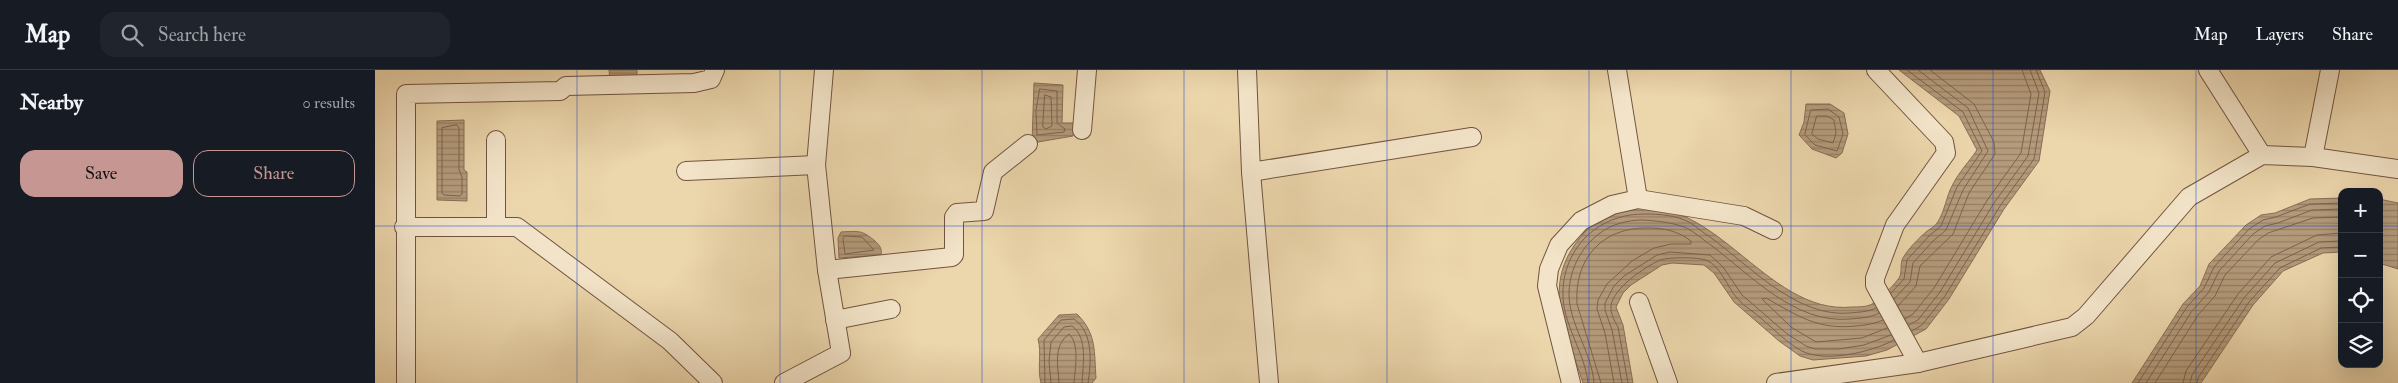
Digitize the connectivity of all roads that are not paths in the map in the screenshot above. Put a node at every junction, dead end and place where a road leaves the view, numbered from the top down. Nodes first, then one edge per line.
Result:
1 (715, 70) edge
2 (823, 70) edge
3 (1087, 70) edge
4 (1247, 70) edge
5 (1617, 70) edge
6 (1876, 70) edge
7 (2208, 70) edge
8 (2331, 70) edge
9 (1083, 130) dead end
10 (1472, 137) dead end
11 (496, 140) dead end
12 (1028, 144) dead end
13 (2262, 155) junction
14 (2313, 156) junction
15 (816, 165) junction
16 (2398, 169) edge
17 (686, 171) dead end
18 (1251, 172) junction
19 (1638, 199) junction
20 (404, 227) junction
21 (496, 227) junction
22 (1773, 230) dead end
23 (827, 270) junction
24 (1639, 302) dead end
25 (891, 309) dead end
26 (835, 320) junction
27 (1918, 363) junction
28 (406, 383) edge
29 (713, 383) edge
30 (784, 383) edge
31 (1269, 383) edge
32 (1571, 383) edge
33 (1668, 383) edge
34 (1776, 383) edge

1 - 20 street
2 - 15 street
3 - 9 street
4 - 18 street
5 - 19 street
6 - 27 street
7 - 13 street
8 - 14 street
10 - 18 street
11 - 21 street
12 - 23 street
13 - 14 street
13 - 27 street
14 - 16 street
15 - 17 street
15 - 23 street
18 - 31 street
19 - 22 street
19 - 32 street
20 - 21 street
20 - 28 street
21 - 29 street
23 - 26 street
24 - 33 street
25 - 26 street
26 - 30 street
27 - 34 street

